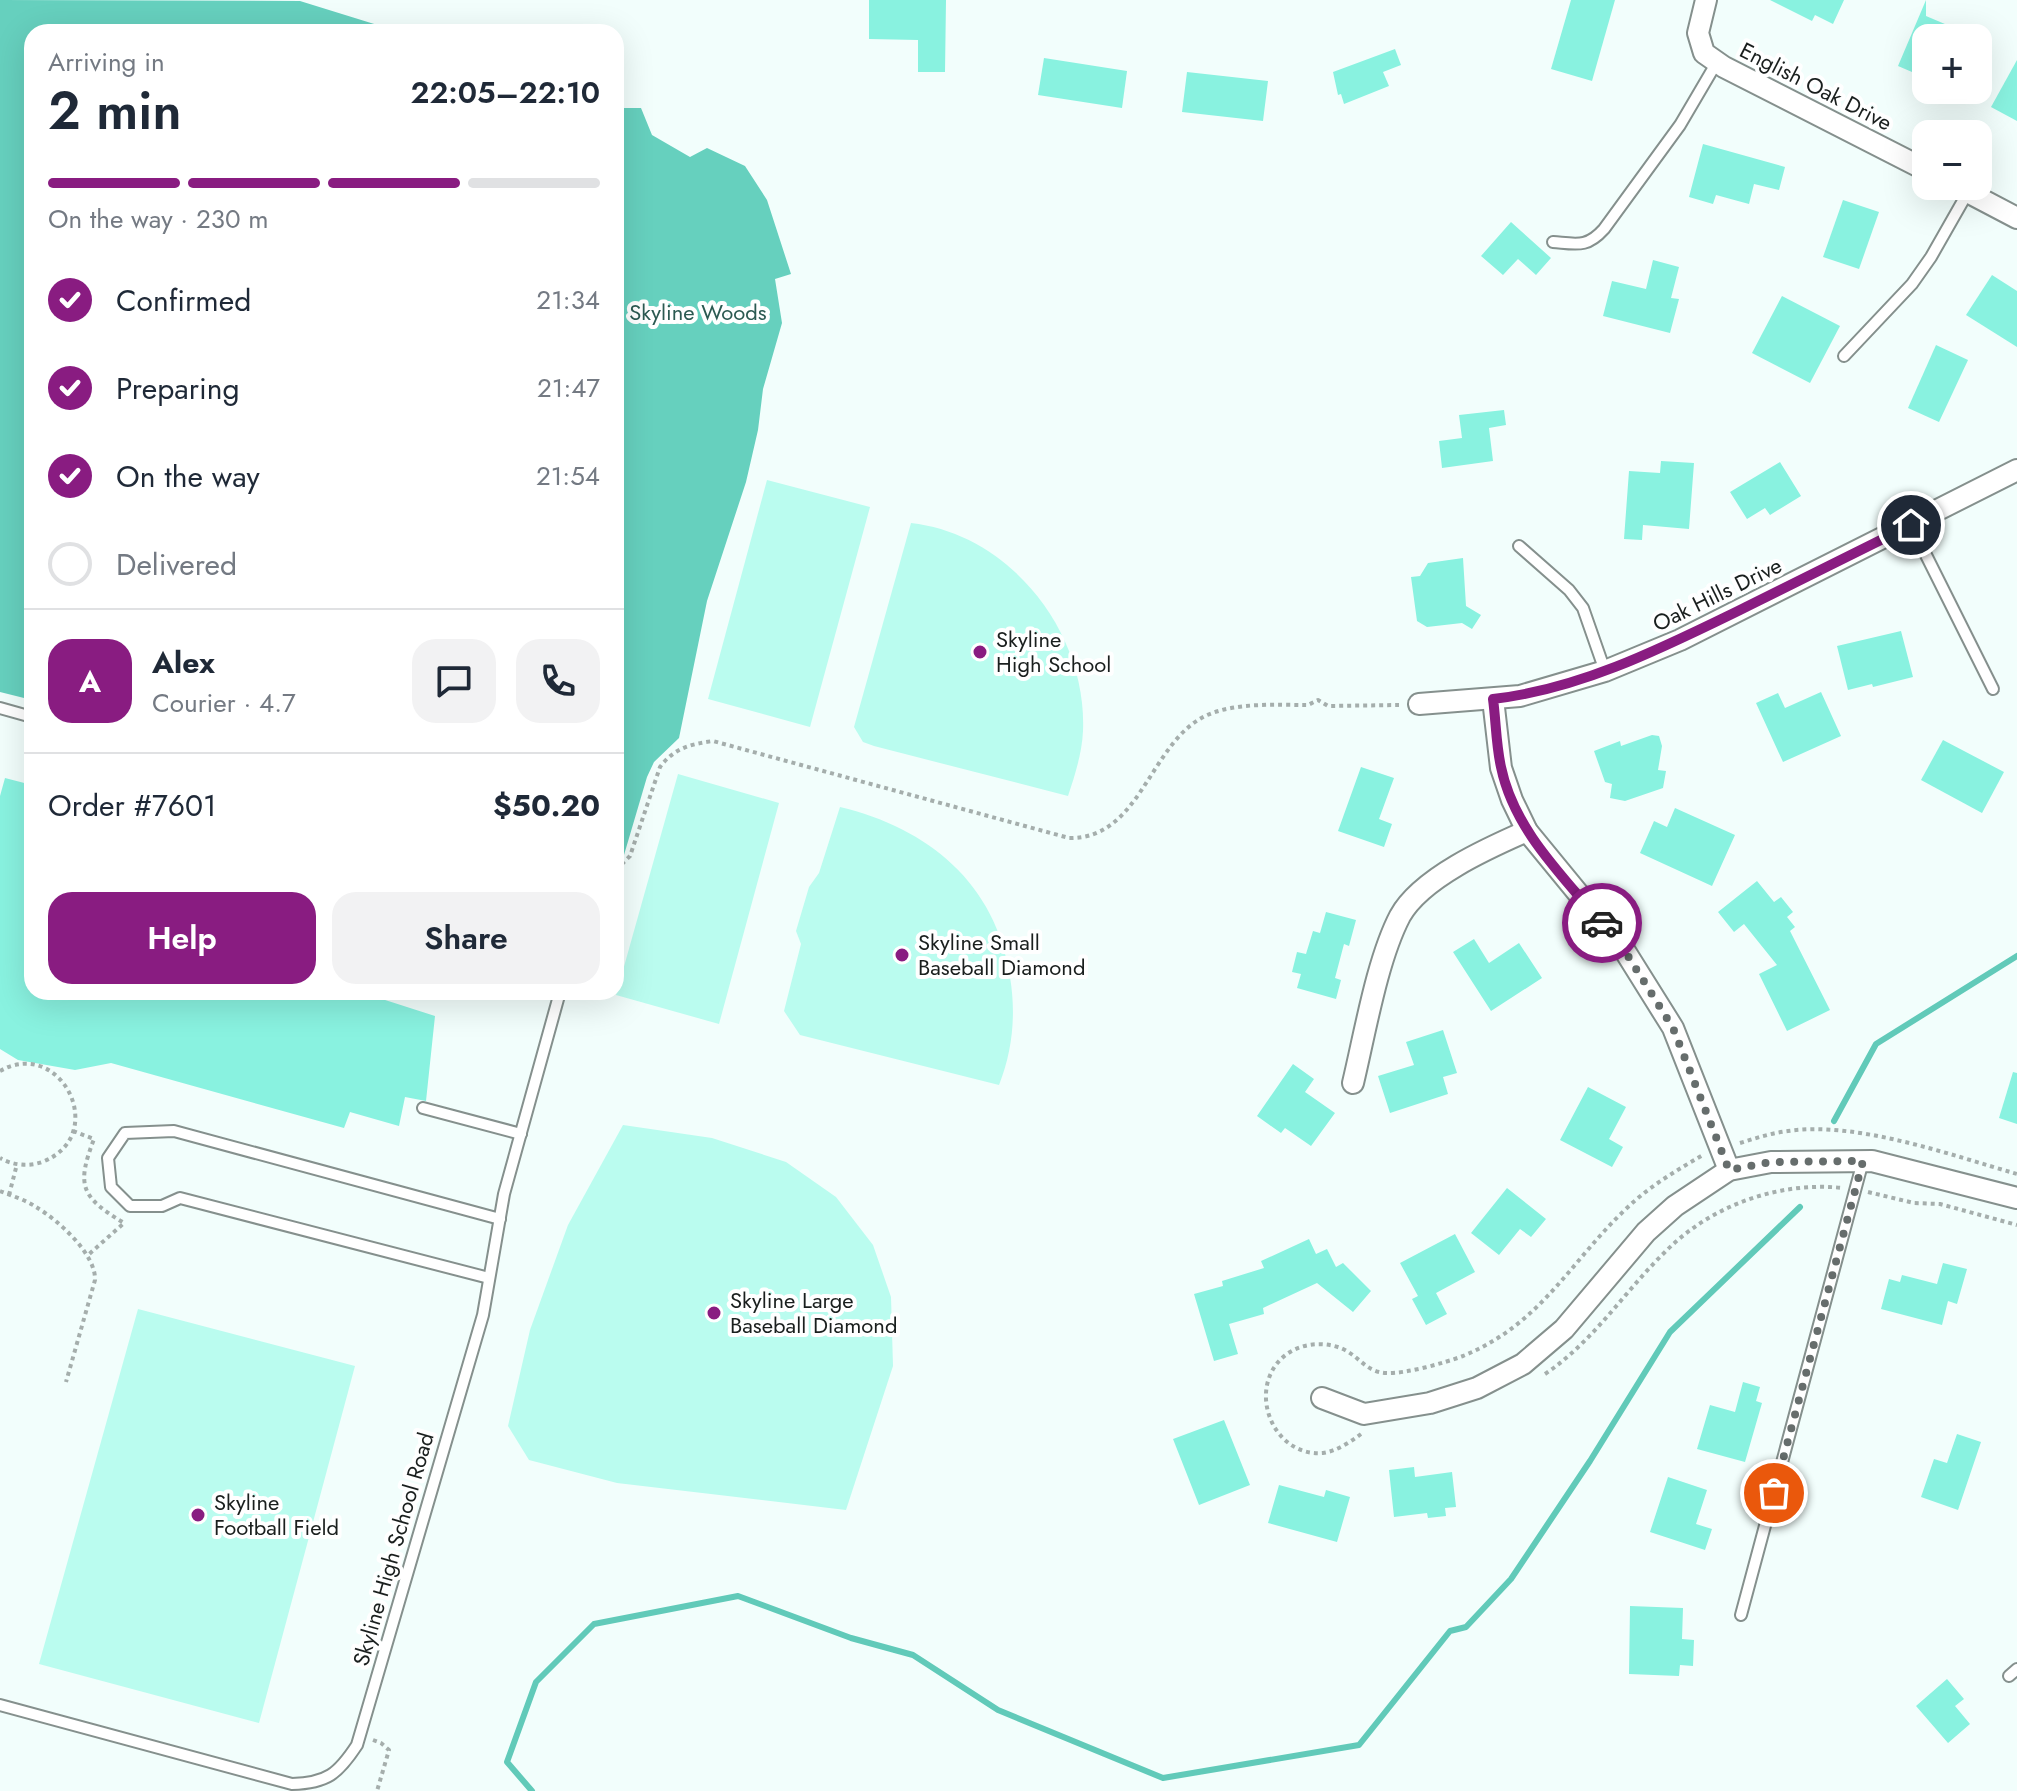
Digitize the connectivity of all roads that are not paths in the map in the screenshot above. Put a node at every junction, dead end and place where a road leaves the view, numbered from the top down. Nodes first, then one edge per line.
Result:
1 (1706, 0) edge
2 (1717, 62) junction
3 (1912, 163) edge
4 (1957, 200) edge
5 (1983, 200) edge
6 (2017, 218) edge
7 (1553, 242) dead end
8 (1844, 356) dead end
9 (2017, 470) edge
10 (1911, 525) junction
11 (1519, 546) dead end
12 (1605, 671) junction
13 (1993, 689) dead end
14 (1493, 699) junction
15 (1419, 704) dead end
16 (0, 708) edge
17 (24, 715) edge
18 (1527, 831) junction
19 (558, 1000) edge
20 (1353, 1083) dead end
21 (423, 1108) dead end
22 (521, 1134) junction
23 (1863, 1161) junction
24 (1729, 1170) junction
25 (2017, 1198) edge
26 (500, 1219) junction
27 (489, 1278) junction
28 (1322, 1398) dead end
29 (1741, 1615) dead end
30 (0, 1705) edge

1 - 2 street, English Oak Drive
2 - 3 street, English Oak Drive
2 - 7 lane
4 - 8 lane
5 - 6 street
9 - 10 street, Oak Hills Drive
10 - 12 street, Oak Hills Drive
10 - 13 lane
11 - 12 lane
12 - 14 street, Oak Hills Drive
14 - 15 street, Oak Hills Drive
14 - 18 street
16 - 17 lane
18 - 20 street
18 - 24 street
19 - 22 lane, Skyline High School Road
21 - 22 lane
22 - 26 lane, Skyline High School Road
23 - 24 street
23 - 25 street
23 - 29 lane
24 - 28 street
26 - 27 lane, Skyline High School Road
26 - 27 lane
27 - 30 lane, Skyline High School Road

